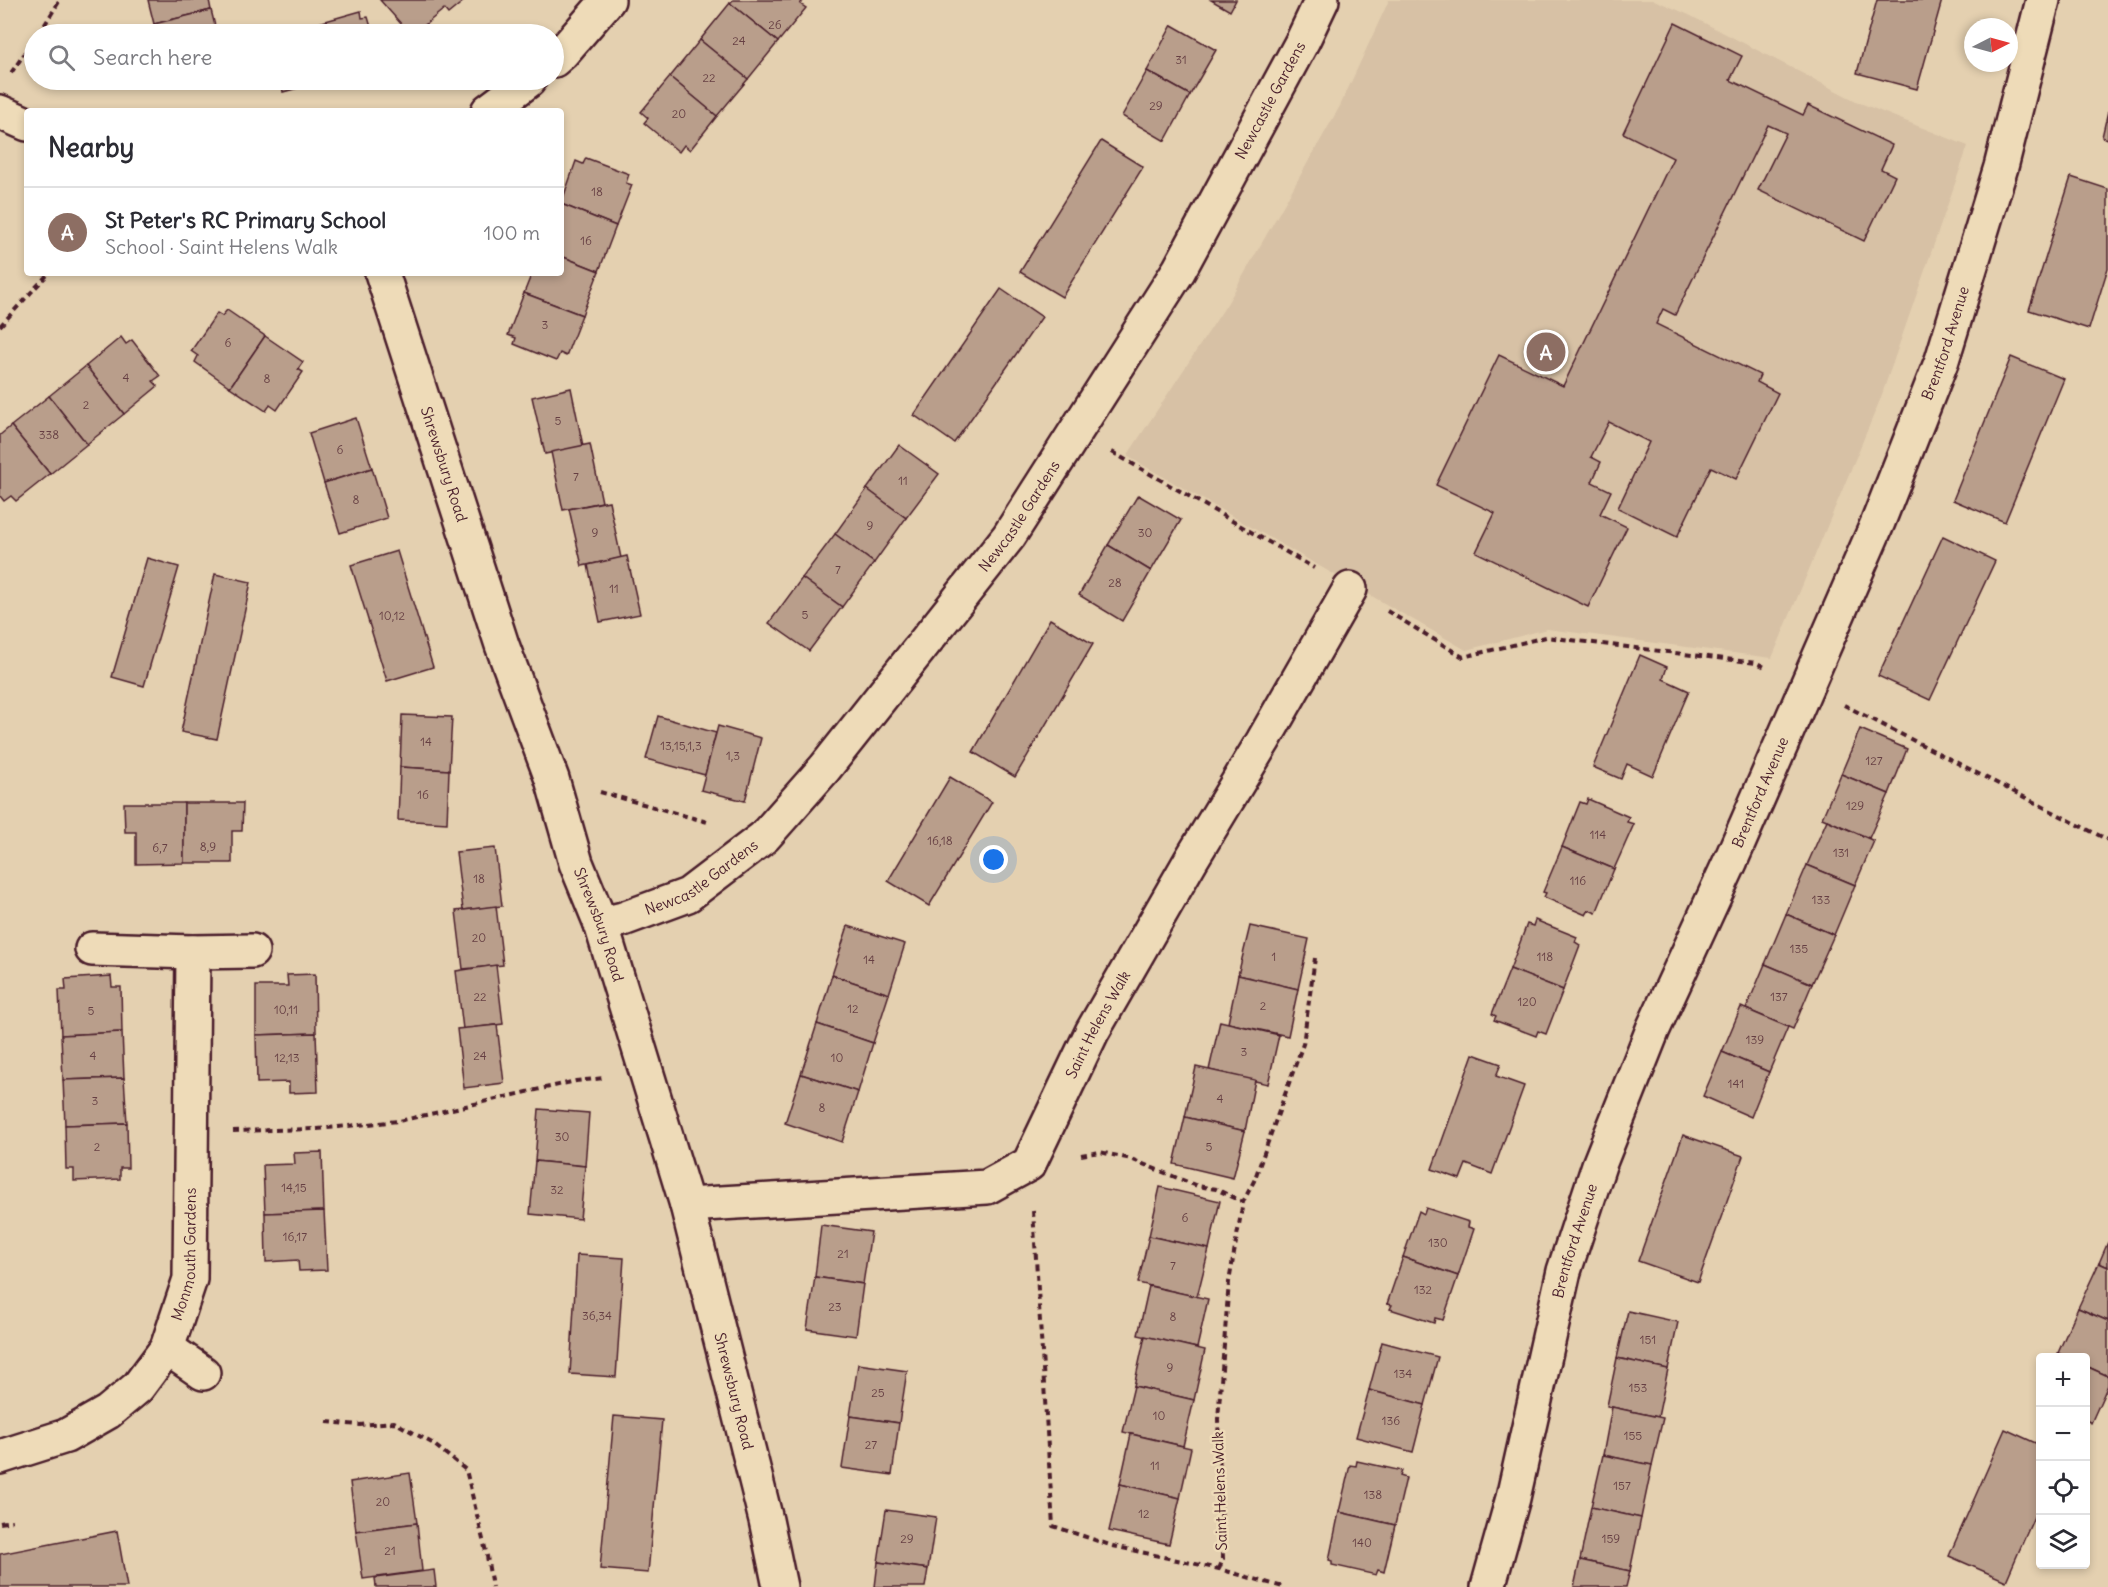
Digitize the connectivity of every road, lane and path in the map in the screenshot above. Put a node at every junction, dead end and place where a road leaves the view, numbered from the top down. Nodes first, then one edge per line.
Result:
1 (60, 0) edge
2 (608, 0) edge
3 (1322, 0) edge
4 (2043, 0) edge
5 (45, 24) edge
6 (564, 52) edge
7 (24, 54) edge
8 (7, 78) dead end
9 (516, 90) edge
10 (492, 108) edge
11 (0, 112) edge
12 (24, 123) edge
13 (47, 276) edge
14 (383, 276) edge
15 (0, 326) edge
16 (1077, 430) junction
17 (1286, 552) dead end
18 (1350, 589) joint
19 (1807, 687) junction
20 (552, 778) junction
21 (764, 837) junction
22 (2108, 840) edge
23 (602, 924) junction
24 (92, 950) dead end
25 (252, 951) dead end
26 (194, 952) junction
27 (1315, 958) dead end
28 (595, 1079) dead end
29 (248, 1130) dead end
30 (1029, 1164) junction
31 (1243, 1202) junction
32 (687, 1205) junction
33 (167, 1348) junction
34 (203, 1373) dead end
35 (327, 1422) dead end
36 (0, 1457) edge
37 (12, 1521) dead end
38 (0, 1523) edge
39 (1219, 1569) junction
40 (492, 1587) edge
41 (780, 1587) edge
42 (1283, 1587) edge
43 (1488, 1587) edge

1 - 5 path
2 - 6 street
3 - 16 street, Newcastle Gardens
4 - 19 street, Brentford Avenue
7 - 8 path
9 - 10 street
11 - 12 street
13 - 15 path
14 - 20 street, Shrewsbury Road
16 - 17 path
16 - 21 street, Newcastle Gardens
18 - 19 path
18 - 30 street, Saint Helens Walk
19 - 22 path
19 - 43 street, Brentford Avenue
20 - 21 path
20 - 23 street, Shrewsbury Road
21 - 23 street, Newcastle Gardens
23 - 32 street, Shrewsbury Road
24 - 26 street
25 - 26 street
26 - 33 street, Monmouth Gardens
27 - 31 path, Saint Helens Walk
28 - 29 path
30 - 31 path
30 - 32 street
30 - 39 path
31 - 39 path, Saint Helens Walk
32 - 41 street, Shrewsbury Road
33 - 34 street
33 - 36 street, Monmouth Gardens
35 - 40 path
37 - 38 path
39 - 42 path

